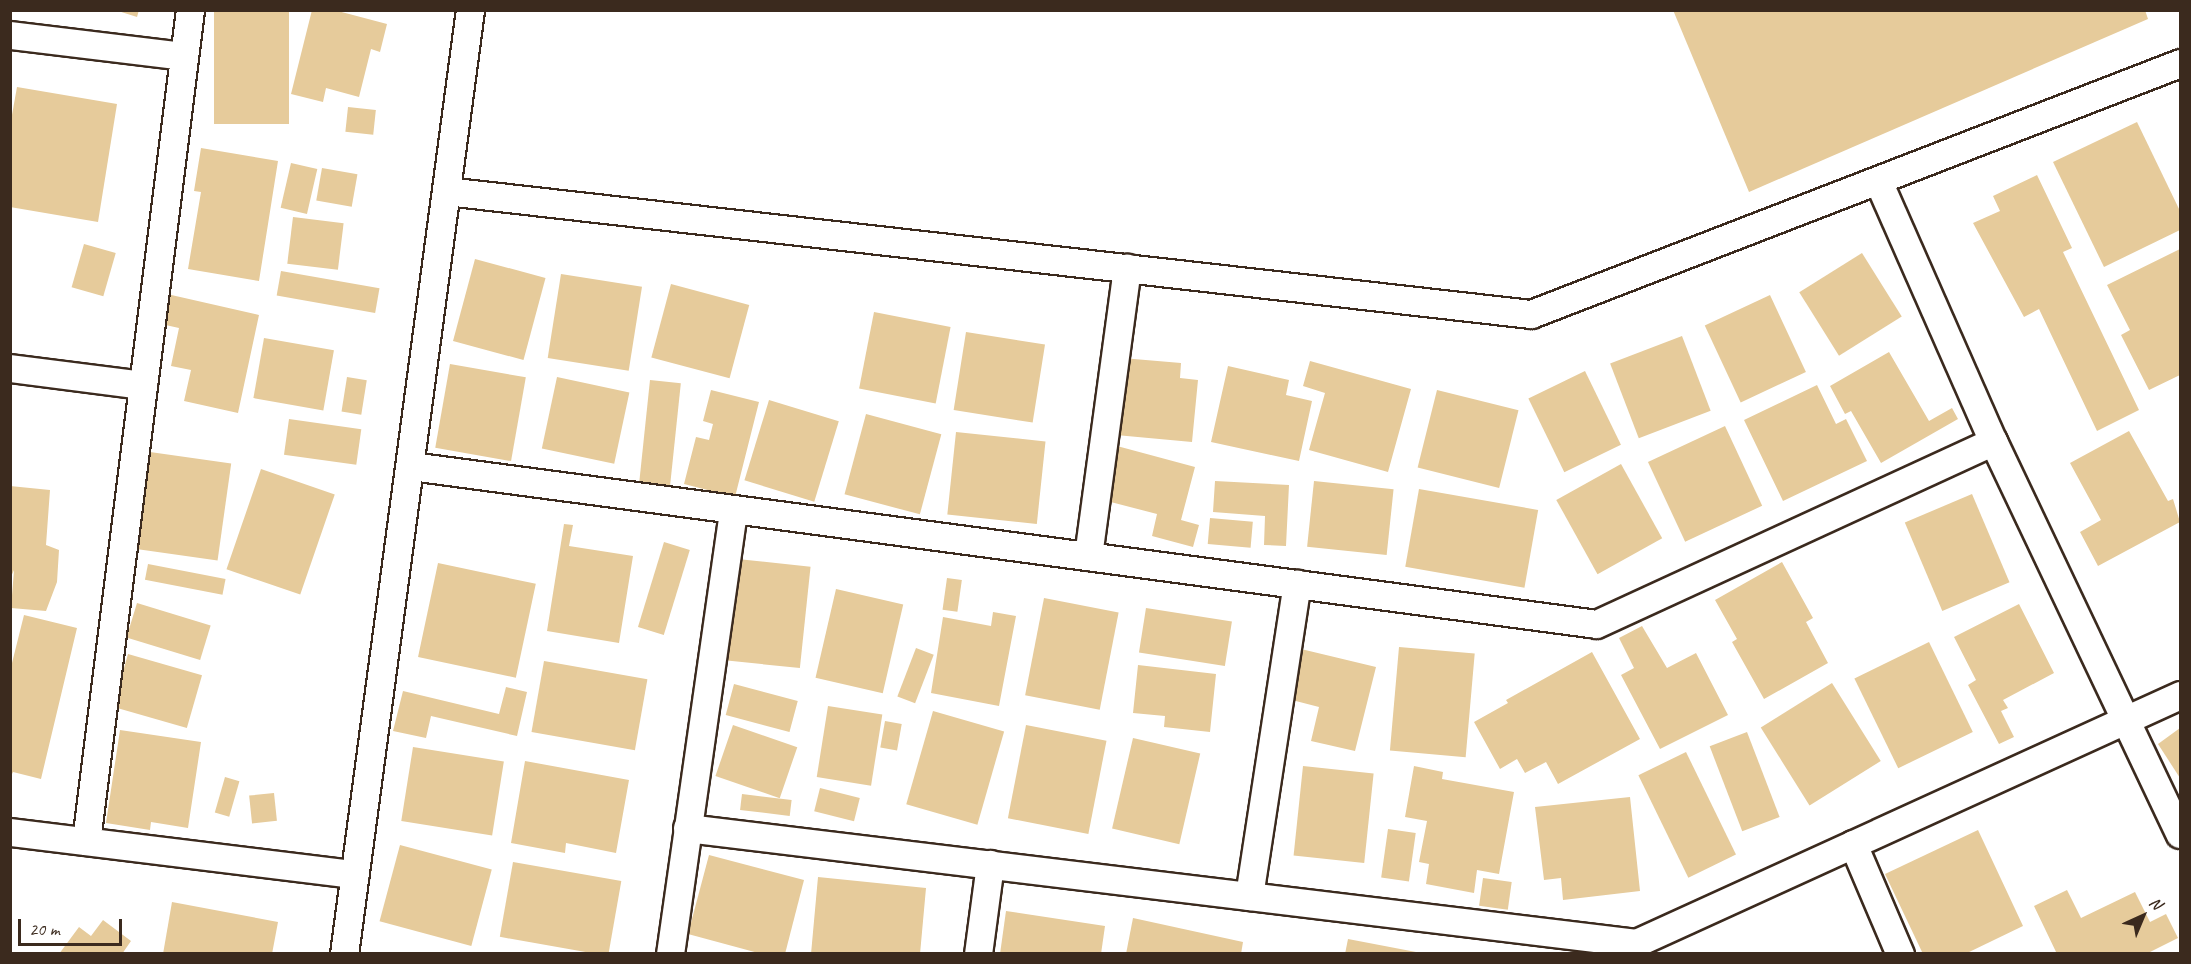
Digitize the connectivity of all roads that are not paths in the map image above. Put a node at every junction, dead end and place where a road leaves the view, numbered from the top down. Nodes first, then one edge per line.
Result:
1 (190, 10) edge
2 (470, 10) edge
3 (10, 35) edge
4 (184, 56) junction
5 (2181, 63) edge
6 (1879, 183) junction
7 (446, 191) junction
8 (1127, 268) junction
9 (10, 368) edge
10 (143, 385) junction
11 (1993, 441) junction
12 (411, 466) junction
13 (733, 508) junction
14 (1088, 556) junction
15 (1297, 584) junction
16 (2181, 695) edge
17 (2125, 721) junction
18 (687, 828) junction
19 (10, 832) edge
20 (2181, 834) edge
21 (86, 841) junction
22 (1853, 844) junction
23 (990, 864) junction
24 (354, 874) junction
25 (1249, 896) junction
26 (1560, 944) edge
27 (344, 954) edge
28 (670, 954) edge
29 (978, 954) edge
30 (1900, 954) edge

1 - 4 street
2 - 7 street
3 - 4 street
4 - 10 street
5 - 6 street
6 - 8 street
6 - 11 street
7 - 8 street
7 - 12 street
8 - 14 street
9 - 10 street
10 - 21 street
11 - 15 street
11 - 17 street
12 - 13 street
12 - 24 street
13 - 14 street
13 - 18 street
14 - 15 street
15 - 25 street
16 - 17 street
17 - 20 street
17 - 22 street
18 - 23 street
18 - 28 street
19 - 21 street
21 - 24 street
22 - 26 street
22 - 30 street
23 - 25 street
23 - 29 street
24 - 27 street
25 - 26 street

